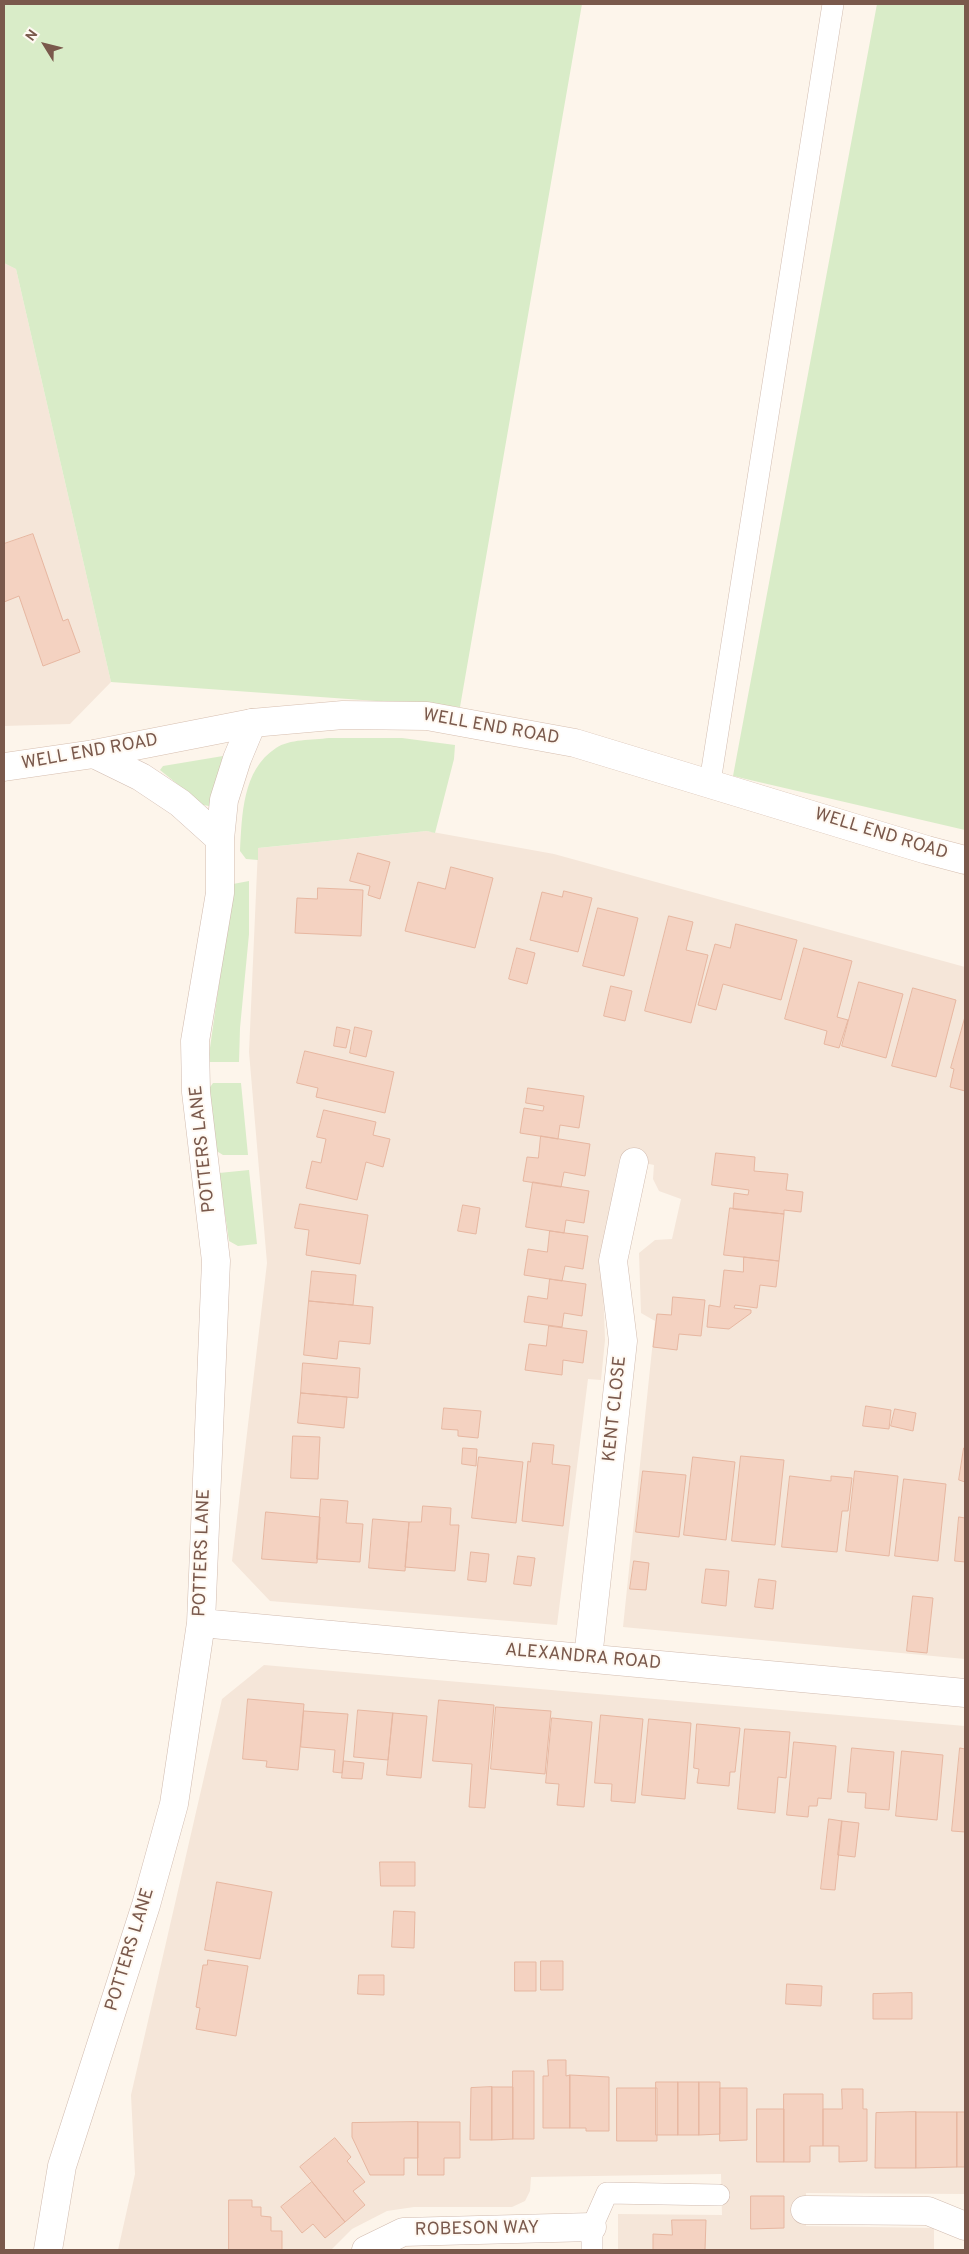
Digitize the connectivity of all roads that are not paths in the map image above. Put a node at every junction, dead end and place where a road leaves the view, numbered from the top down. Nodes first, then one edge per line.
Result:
1 (834, 4) edge
2 (252, 724) junction
3 (94, 754) junction
4 (4, 767) edge
5 (710, 782) junction
6 (220, 839) junction
7 (965, 860) edge
8 (634, 1162) dead end
9 (201, 1623) junction
10 (588, 1658) junction
11 (965, 1693) edge
12 (719, 2195) dead end
13 (805, 2210) dead end
14 (965, 2226) edge
15 (592, 2239) edge
16 (48, 2250) edge
17 (366, 2250) edge

1 - 5 lane
2 - 3 street, WELL END ROAD
2 - 5 street, WELL END ROAD
2 - 6 street, POTTERS LANE
3 - 4 street, WELL END ROAD
3 - 6 street
5 - 7 street, WELL END ROAD
6 - 9 street, POTTERS LANE
8 - 10 street, KENT CLOSE
9 - 10 street, ALEXANDRA ROAD
9 - 16 street, POTTERS LANE
10 - 11 street, ALEXANDRA ROAD
12 - 15 lane, ROBESON WAY
13 - 14 street
15 - 17 street, ROBESON WAY

